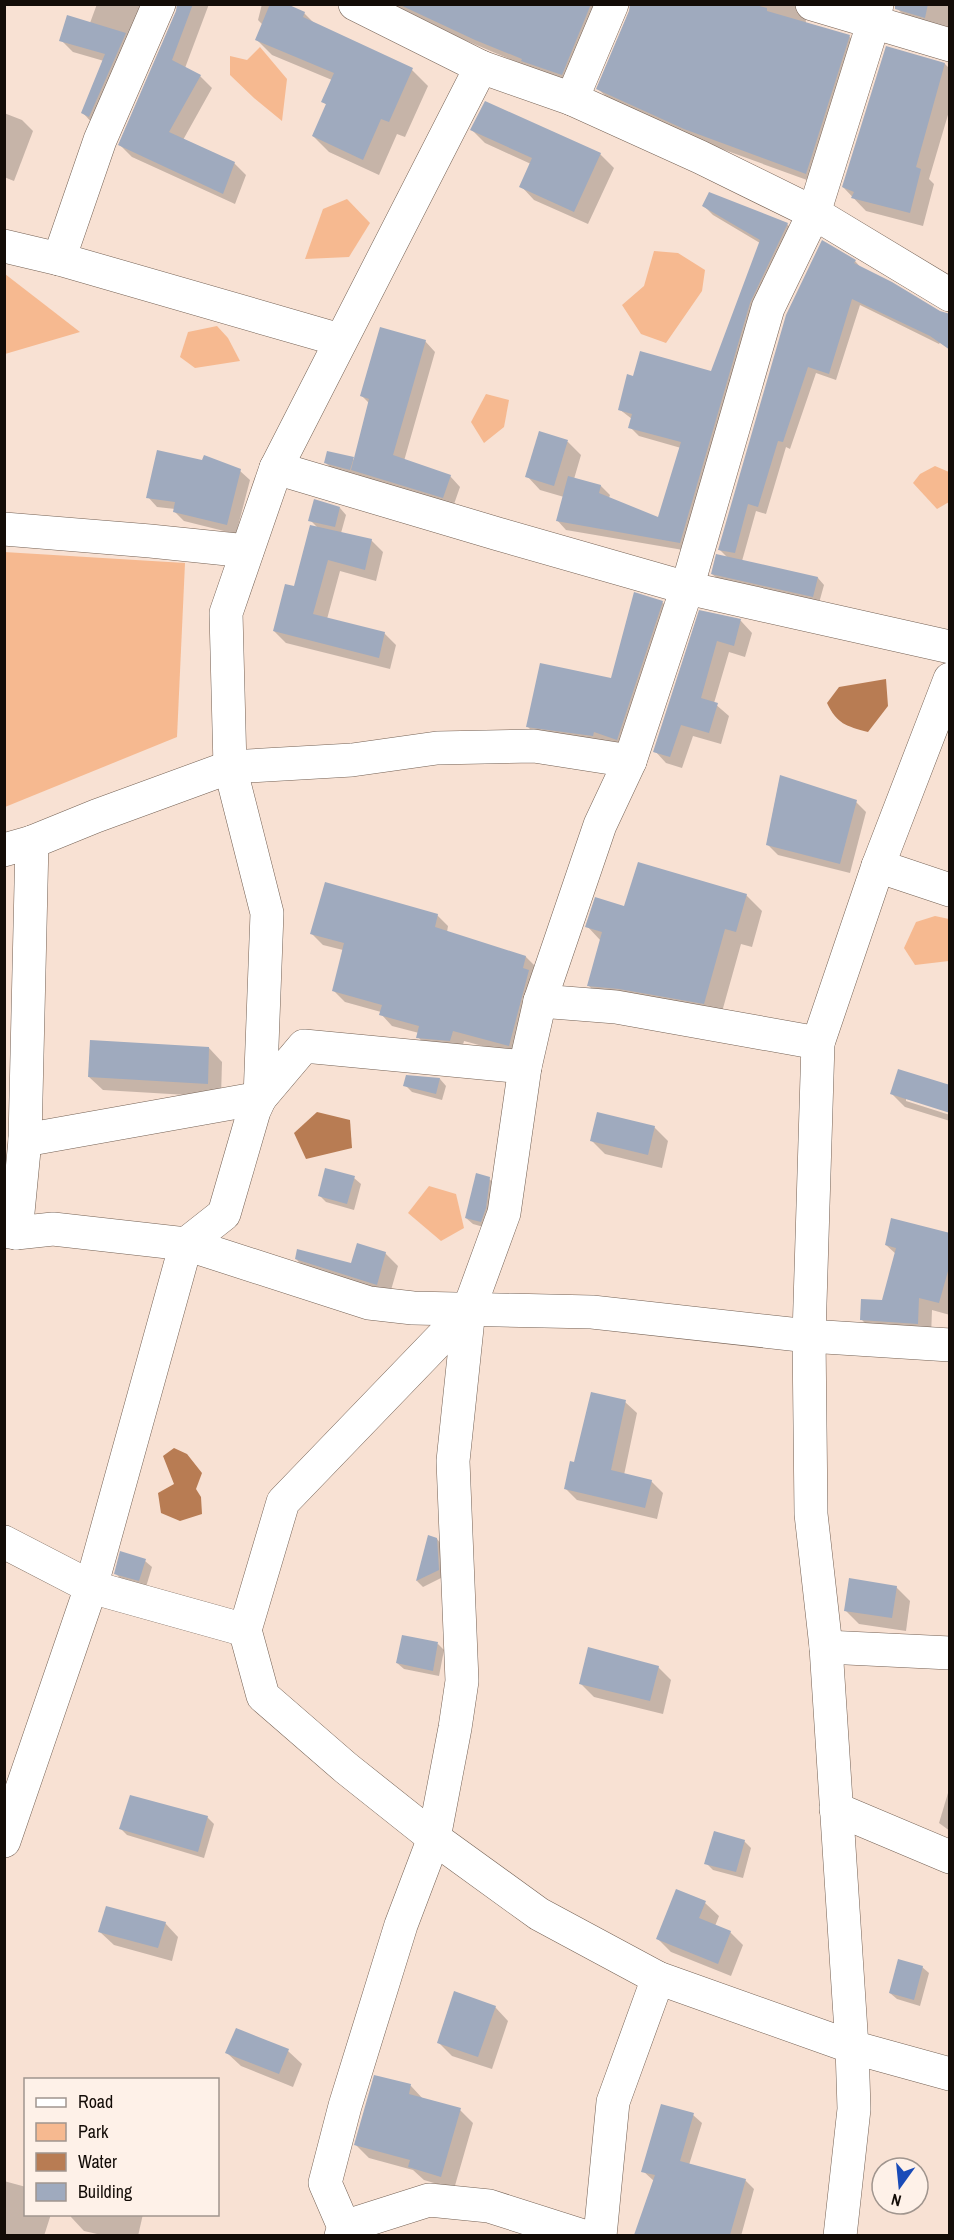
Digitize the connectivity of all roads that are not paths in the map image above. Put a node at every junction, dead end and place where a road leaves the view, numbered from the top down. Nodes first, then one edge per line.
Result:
1 (159, 4) edge
2 (355, 4) edge
3 (612, 4) edge
4 (812, 4) edge
5 (875, 14) edge
6 (950, 45) edge
7 (481, 67) junction
8 (572, 99) junction
9 (814, 213) junction
10 (4, 246) edge
11 (59, 259) junction
12 (950, 295) edge
13 (340, 340) junction
14 (276, 468) junction
15 (4, 529) edge
16 (247, 551) junction
17 (687, 588) junction
18 (950, 647) edge
19 (950, 679) edge
20 (630, 761) junction
21 (230, 767) junction
22 (18, 846) edge
23 (878, 866) junction
24 (950, 890) edge
25 (540, 1001) junction
26 (818, 1042) junction
27 (525, 1067) junction
28 (260, 1098) junction
29 (25, 1140) junction
30 (10, 1232) edge
31 (186, 1244) junction
32 (469, 1309) junction
33 (809, 1336) junction
34 (950, 1345) edge
35 (4, 1542) edge
36 (91, 1587) junction
37 (245, 1630) junction
38 (826, 1647) junction
39 (950, 1653) edge
40 (836, 1809) junction
41 (434, 1838) junction
42 (4, 1841) edge
43 (950, 1857) edge
44 (658, 1978) junction
45 (852, 2047) junction
46 (950, 2074) edge
47 (343, 2231) edge
48 (583, 2235) edge
49 (600, 2235) edge
50 (840, 2235) edge

1 - 11 street
2 - 7 street
3 - 8 street
4 - 5 street
5 - 6 street
5 - 9 street
7 - 8 street
7 - 13 street
8 - 9 street
9 - 12 street
9 - 17 street
10 - 11 street
11 - 13 street
13 - 14 street
14 - 16 street
14 - 17 street
15 - 16 street
16 - 21 street
17 - 18 street
17 - 20 street
19 - 23 street
20 - 21 street
20 - 25 street
21 - 22 street
21 - 28 street
22 - 29 street
23 - 24 street
23 - 26 street
25 - 26 street
25 - 27 street
26 - 33 street
27 - 28 street
27 - 32 street
28 - 29 street
28 - 31 street
29 - 30 street
30 - 31 street
31 - 32 street
31 - 36 street
32 - 33 street
32 - 37 street
32 - 41 street
33 - 34 street
33 - 38 street
35 - 36 street
36 - 37 street
36 - 42 street
37 - 41 street
38 - 39 street
38 - 40 street
40 - 43 street
40 - 45 street
41 - 44 street
41 - 47 street
44 - 45 street
44 - 49 street
45 - 46 street
45 - 50 street
47 - 48 street

